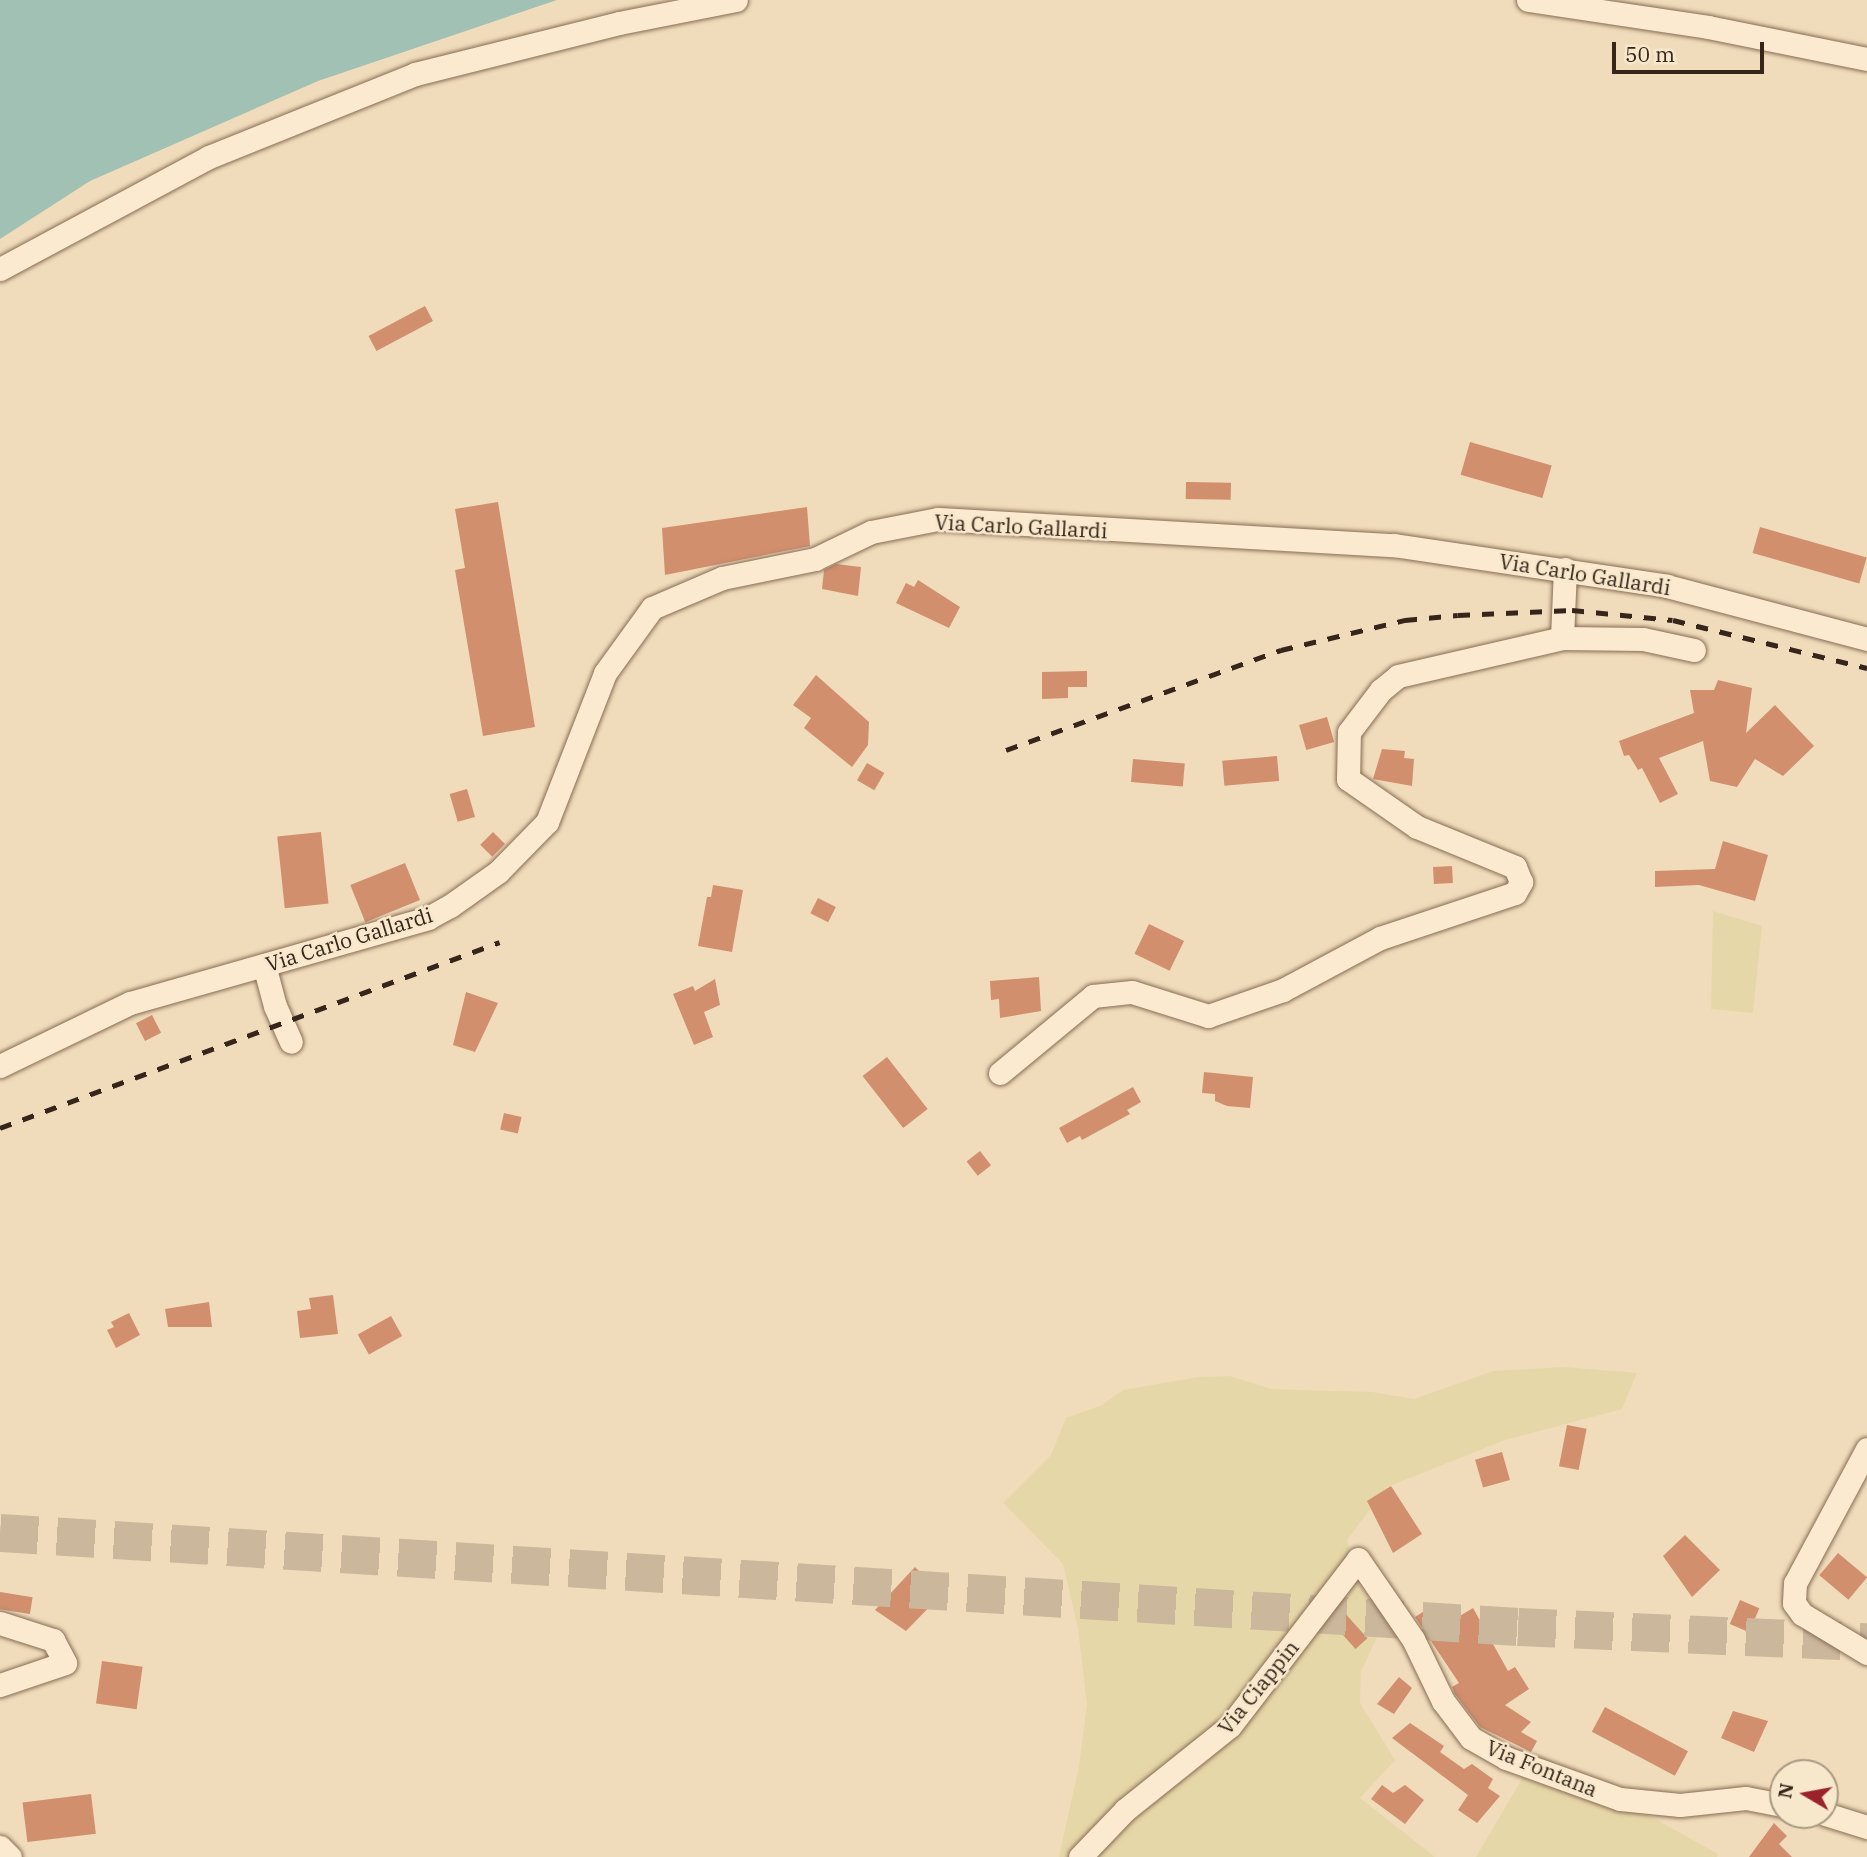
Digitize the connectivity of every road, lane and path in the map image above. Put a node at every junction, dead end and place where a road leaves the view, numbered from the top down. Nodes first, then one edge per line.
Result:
1 (736, 0) edge
2 (1528, 0) edge
3 (1867, 59) edge
4 (0, 269) edge
5 (1565, 569) junction
6 (1562, 638) junction
7 (1867, 639) edge
8 (1694, 650) dead end
9 (264, 965) junction
10 (291, 1042) dead end
11 (0, 1066) edge
12 (1000, 1073) dead end
13 (1867, 1450) edge
14 (1358, 1559) joint
15 (0, 1623) edge
16 (1867, 1653) edge
17 (0, 1685) edge
18 (1769, 1802) edge
19 (1839, 1818) edge
20 (1867, 1827) edge
21 (0, 1847) edge
22 (10, 1857) edge
23 (1080, 1857) edge

1 - 4 street
2 - 3 street
5 - 6 street
5 - 7 street, Via Carlo Gallardi
5 - 9 street, Via Carlo Gallardi
6 - 8 street
6 - 12 street
9 - 10 street
9 - 11 street, Via Carlo Gallardi
13 - 16 street
14 - 18 street, Via Fontana
14 - 23 street, Via Ciappin
15 - 17 street
19 - 20 street
21 - 22 street

